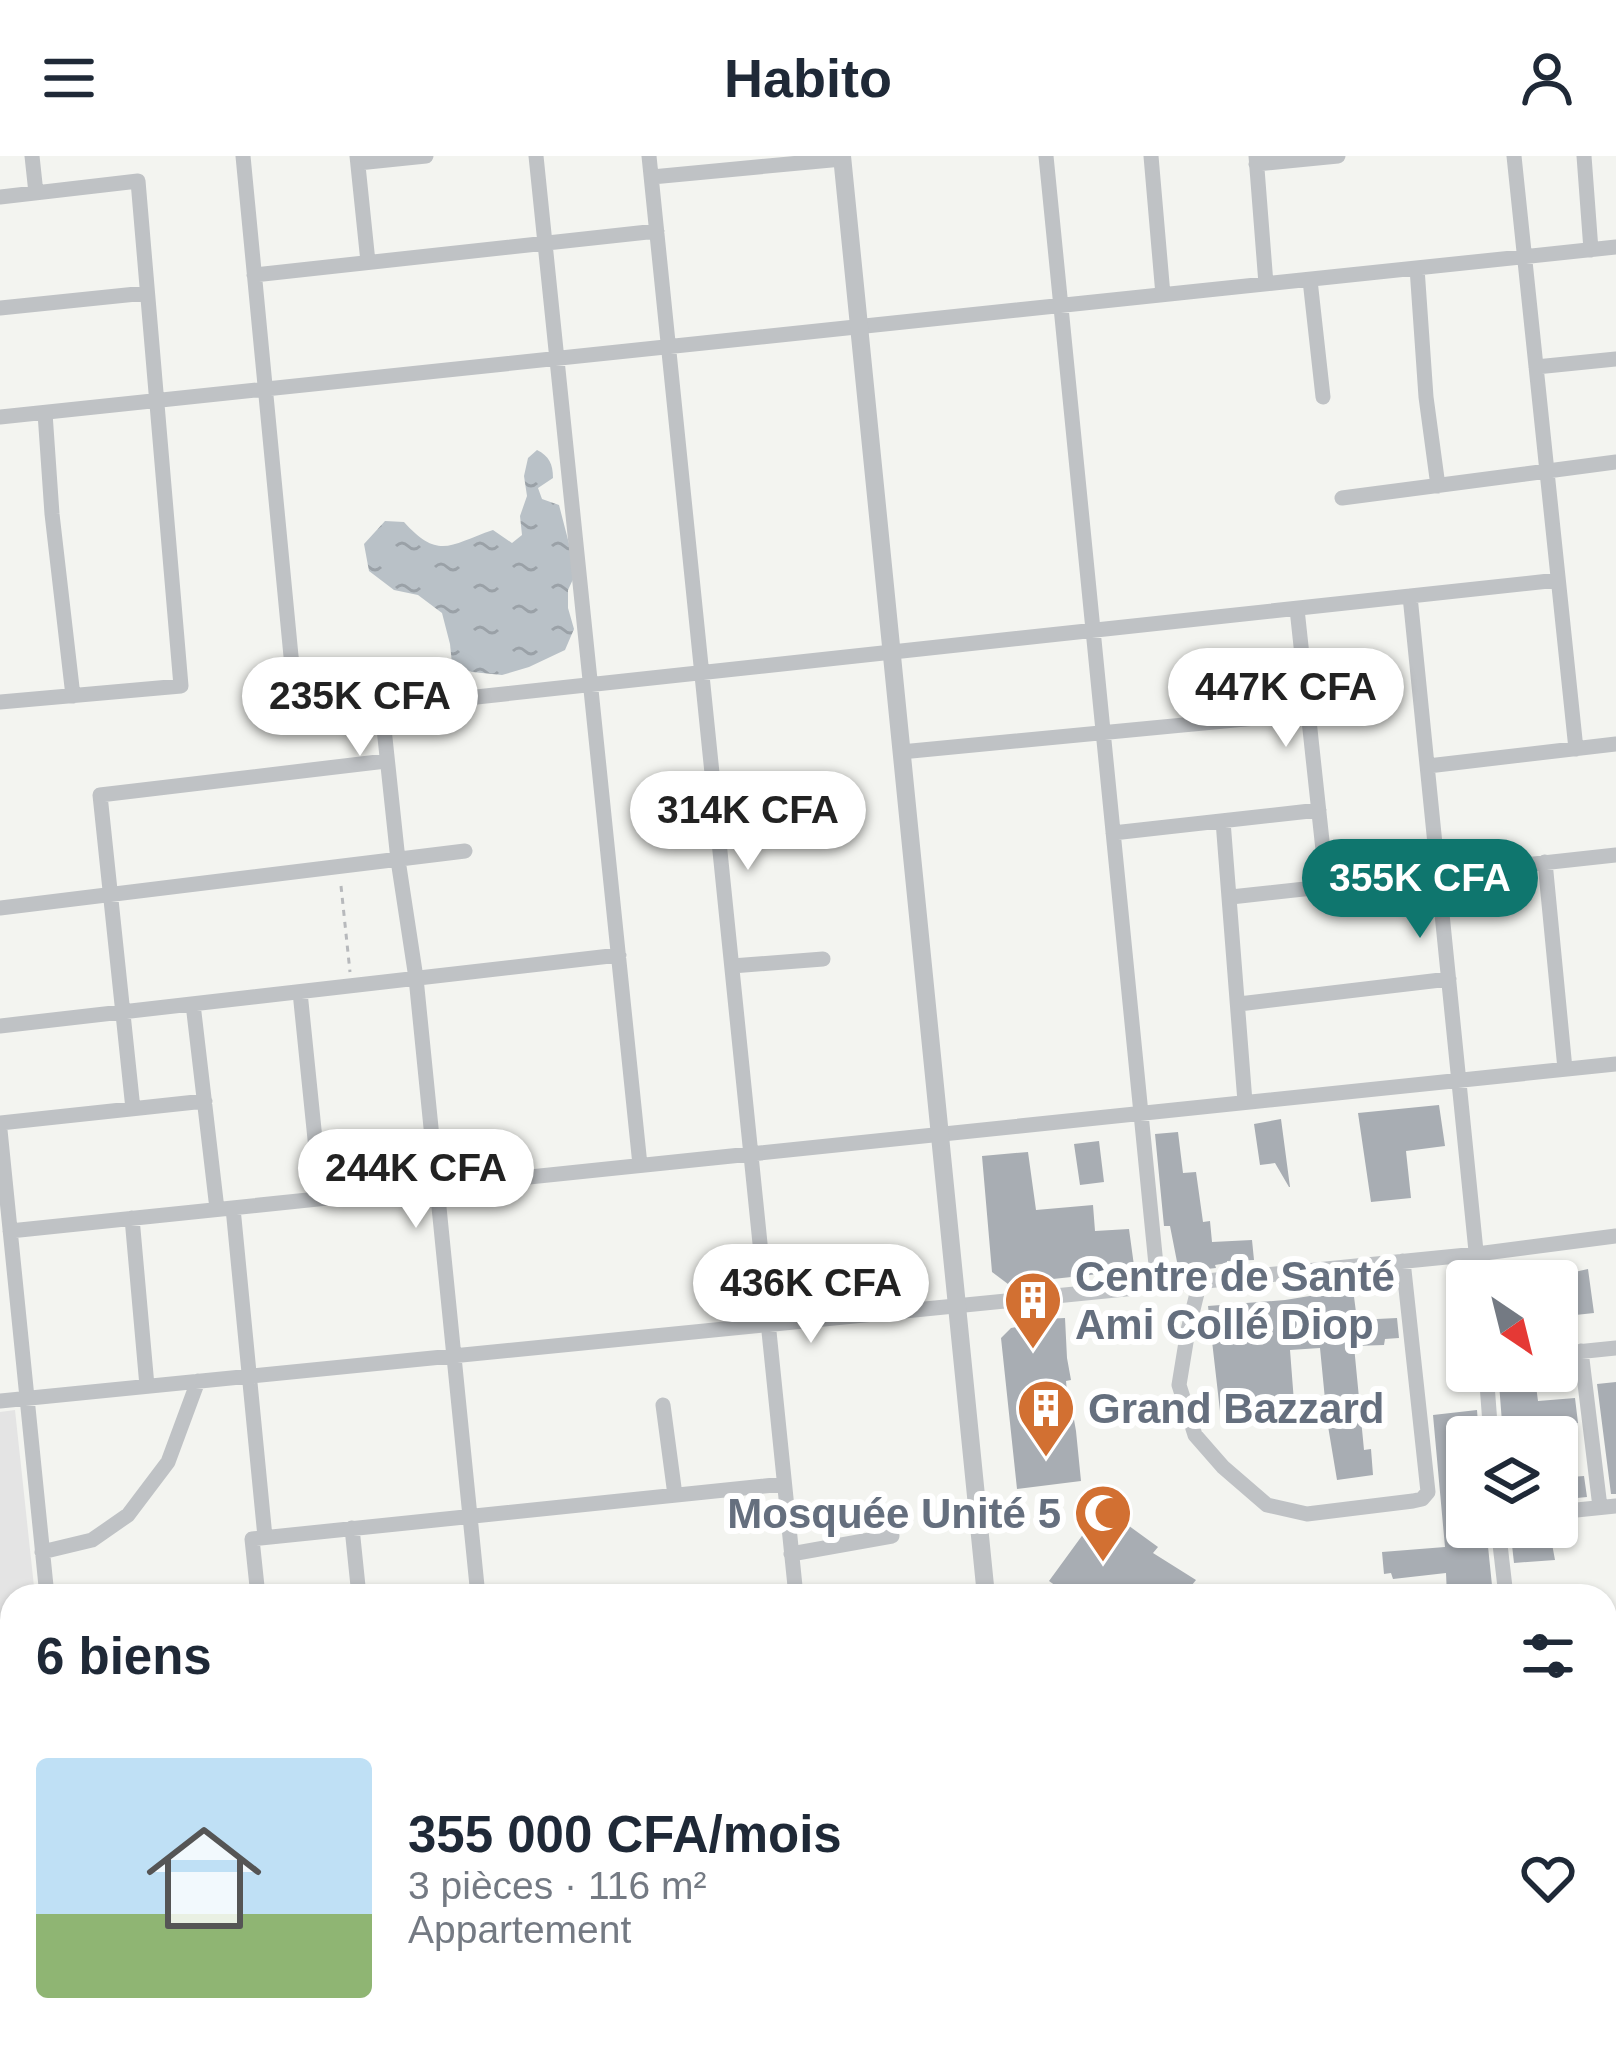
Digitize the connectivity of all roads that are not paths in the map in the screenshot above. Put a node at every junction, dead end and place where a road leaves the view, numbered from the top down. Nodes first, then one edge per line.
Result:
1 (32, 156) edge
2 (243, 156) edge
3 (426, 156) edge
4 (536, 156) edge
5 (649, 156) edge
6 (1046, 156) edge
7 (1151, 156) edge
8 (1338, 156) edge
9 (1514, 156) edge
10 (1584, 156) edge
11 (842, 158) edge
12 (358, 159) edge
13 (1256, 160) edge
14 (652, 177) junction
15 (36, 193) junction
16 (0, 197) edge
17 (657, 231) junction
18 (545, 244) junction
19 (1616, 247) edge
20 (1591, 250) junction
21 (1525, 257) junction
22 (368, 262) junction
23 (1417, 268) junction
24 (254, 275) junction
25 (1310, 280) junction
26 (1266, 284) junction
27 (146, 292) junction
28 (1163, 295) junction
29 (1061, 306) junction
30 (0, 308) edge
31 (859, 327) junction
32 (669, 347) junction
33 (1616, 358) edge
34 (557, 359) junction
35 (1536, 367) junction
36 (266, 390) junction
37 (1323, 397) dead end
38 (157, 401) junction
39 (45, 413) junction
40 (0, 417) edge
41 (1616, 462) edge
42 (1547, 472) junction
43 (1438, 486) junction
44 (1342, 498) dead end
45 (1558, 580) junction
46 (1411, 596) junction
47 (1297, 609) junction
48 (1094, 631) junction
49 (891, 653) junction
50 (702, 673) junction
51 (591, 685) junction
52 (73, 696) junction
53 (0, 702) edge
54 (393, 706) junction
55 (1308, 713) junction
56 (1103, 733) junction
57 (1616, 744) edge
58 (1576, 749) junction
59 (901, 752) junction
60 (386, 761) junction
61 (1428, 766) junction
62 (1319, 810) junction
63 (1223, 821) junction
64 (1113, 832) junction
65 (465, 851) dead end
66 (1616, 854) edge
67 (398, 860) junction
68 (1545, 862) junction
69 (1439, 874) junction
70 (1327, 886) junction
71 (111, 895) junction
72 (1231, 897) junction
73 (0, 908) edge
74 (619, 955) junction
75 (823, 959) dead end
76 (732, 966) junction
77 (416, 978) junction
78 (1449, 979) junction
79 (300, 992) junction
80 (193, 1004) junction
81 (1239, 1004) junction
82 (123, 1012) junction
83 (0, 1026) edge
84 (1616, 1064) edge
85 (1565, 1069) junction
86 (1460, 1080) junction
87 (205, 1101) junction
88 (1245, 1102) junction
89 (133, 1109) junction
90 (1141, 1113) junction
91 (0, 1126) edge
92 (940, 1133) junction
93 (751, 1154) junction
94 (640, 1165) junction
95 (436, 1186) junction
96 (321, 1198) junction
97 (225, 1209) junction
98 (132, 1218) junction
99 (10, 1231) junction
100 (1616, 1235) edge
101 (1477, 1253) junction
102 (1478, 1260) edge
103 (1403, 1261) junction
104 (1200, 1281) junction
105 (1158, 1286) junction
106 (957, 1306) junction
107 (768, 1324) junction
108 (1616, 1348) edge
109 (1580, 1351) joint
110 (454, 1356) junction
111 (250, 1376) junction
112 (198, 1381) junction
113 (148, 1386) junction
114 (27, 1399) junction
115 (0, 1400) edge
116 (663, 1406) dead end
117 (784, 1484) junction
118 (675, 1495) junction
119 (1608, 1507) edge
120 (1578, 1510) edge
121 (470, 1516) junction
122 (352, 1528) junction
123 (892, 1536) dead end
124 (266, 1537) junction
125 (1500, 1548) edge
126 (42, 1552) junction
127 (791, 1554) junction
128 (45, 1584) edge
129 (257, 1584) edge
130 (358, 1584) edge
131 (477, 1584) edge
132 (795, 1584) edge
133 (985, 1584) edge
134 (1505, 1584) edge

1 - 15 street
2 - 24 street
3 - 12 street
4 - 18 street
5 - 14 street
6 - 29 street
7 - 28 street
8 - 13 street
9 - 21 street
10 - 20 street
11 - 14 street
11 - 31 street
12 - 22 street
13 - 26 street
14 - 17 street
15 - 16 street
15 - 27 street
17 - 18 street
17 - 32 street
18 - 22 street
18 - 34 street
19 - 20 street
20 - 21 street
21 - 23 street
21 - 35 street
22 - 24 street
23 - 25 street
23 - 43 street
24 - 36 street
25 - 26 street
25 - 37 street
26 - 28 street
27 - 30 street
27 - 38 street
28 - 29 street
29 - 31 street
29 - 48 street
31 - 32 street
31 - 49 street
32 - 34 street
32 - 50 street
33 - 35 street
34 - 36 street
34 - 51 street
35 - 42 street
36 - 38 street
36 - 54 street
38 - 39 street
38 - 52 street
39 - 40 street
39 - 52 street
41 - 42 street
42 - 43 street
42 - 45 street
43 - 44 street
45 - 46 street
45 - 58 street
46 - 47 street
46 - 61 street
47 - 48 street
47 - 55 street
48 - 49 street
48 - 56 street
49 - 50 street
49 - 59 street
50 - 51 street
50 - 76 street
51 - 54 street
51 - 74 street
52 - 53 street
54 - 60 street
55 - 56 street
55 - 62 street
56 - 59 street
56 - 64 street
57 - 58 street
58 - 61 street
59 - 92 street
60 - 67 street
60 - 71 street
61 - 69 street
62 - 63 street
62 - 70 street
63 - 64 street
63 - 72 street
64 - 90 street
65 - 67 street
66 - 68 street
67 - 71 street
67 - 77 street
68 - 69 street
68 - 85 street
69 - 70 street
69 - 78 street
70 - 72 street
71 - 73 street
71 - 82 street
72 - 81 street
74 - 77 street
74 - 94 street
75 - 76 street
76 - 93 street
77 - 79 street
77 - 95 street
78 - 81 street
78 - 86 street
79 - 80 street
79 - 96 street
80 - 82 street
80 - 87 street
81 - 88 street
82 - 83 street
82 - 89 street
84 - 85 street
85 - 86 street
86 - 88 street
86 - 101 street
87 - 89 street
87 - 97 street
88 - 90 street
89 - 91 street
90 - 92 street
90 - 105 street
91 - 99 street
92 - 93 street
92 - 106 street
93 - 94 street
93 - 107 street
94 - 95 street
95 - 96 street
95 - 110 street
96 - 97 street
97 - 98 street
97 - 111 street
98 - 99 street
98 - 113 street
99 - 114 street
100 - 101 street
101 - 102 street
101 - 103 street
103 - 104 street
103 - 104 street
104 - 105 street
105 - 106 street
106 - 107 street
106 - 133 street
107 - 110 street
107 - 117 street
108 - 109 street
109 - 119 street
110 - 111 street
110 - 121 street
111 - 112 street
111 - 124 street
112 - 113 street
112 - 126 street
113 - 114 street
114 - 115 street
114 - 126 street
116 - 118 street
117 - 118 street
117 - 127 street
118 - 121 street
119 - 120 street
121 - 122 street
121 - 131 street
122 - 124 street
122 - 130 street
123 - 127 street
124 - 129 street
125 - 134 street
126 - 128 street
127 - 132 street

